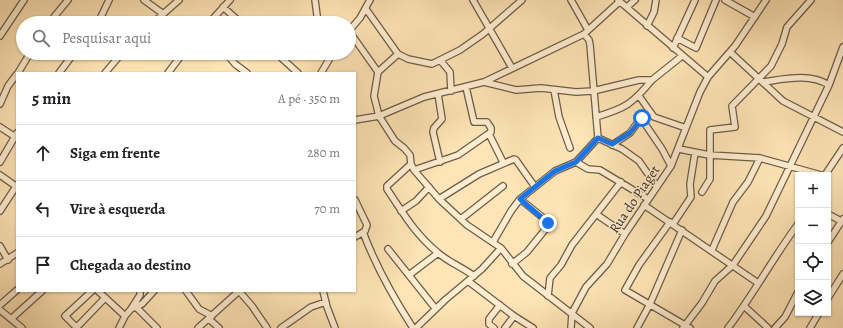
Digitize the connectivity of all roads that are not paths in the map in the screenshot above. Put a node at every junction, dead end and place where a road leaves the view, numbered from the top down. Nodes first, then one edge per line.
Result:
1 (24, 0) edge
2 (68, 0) edge
3 (109, 0) edge
4 (144, 0) edge
5 (179, 0) edge
6 (230, 0) edge
7 (315, 0) edge
8 (370, 0) edge
9 (473, 0) edge
10 (522, 0) edge
11 (571, 0) edge
12 (635, 0) edge
13 (656, 0) edge
14 (695, 0) edge
15 (716, 0) edge
16 (725, 0) edge
17 (766, 0) edge
18 (811, 0) edge
19 (618, 1) edge
20 (223, 7) junction
21 (626, 7) junction
22 (366, 9) junction
23 (162, 13) junction
24 (55, 16) edge
25 (101, 16) edge
26 (159, 16) edge
27 (215, 16) edge
28 (231, 16) edge
29 (317, 16) edge
30 (755, 17) junction
31 (356, 22) edge
32 (647, 26) junction
33 (2, 27) edge
34 (489, 28) junction
35 (586, 32) junction
36 (0, 36) edge
37 (677, 38) junction
38 (356, 41) edge
39 (843, 47) edge
40 (673, 48) junction
41 (730, 52) junction
42 (398, 54) junction
43 (682, 56) junction
44 (26, 60) edge
45 (69, 60) edge
46 (116, 60) edge
47 (178, 60) edge
48 (232, 60) edge
49 (284, 60) edge
50 (329, 60) edge
51 (440, 60) junction
52 (512, 68) junction
53 (19, 72) edge
54 (60, 72) edge
55 (107, 72) edge
56 (169, 72) edge
57 (246, 72) edge
58 (297, 72) edge
59 (322, 72) edge
60 (378, 72) junction
61 (16, 76) edge
62 (708, 77) junction
63 (652, 80) junction
64 (762, 80) junction
65 (484, 82) junction
66 (829, 85) junction
67 (466, 87) junction
68 (554, 90) junction
69 (452, 91) junction
70 (594, 91) junction
71 (438, 94) junction
72 (639, 96) junction
73 (0, 104) edge
74 (379, 116) junction
75 (596, 117) junction
76 (815, 117) junction
77 (356, 120) edge
78 (0, 128) edge
79 (686, 128) junction
80 (843, 132) edge
81 (489, 134) junction
82 (16, 136) edge
83 (598, 138) junction
84 (612, 144) junction
85 (570, 148) dead end
86 (679, 148) junction
87 (843, 148) edge
88 (695, 153) junction
89 (709, 155) junction
90 (760, 158) junction
91 (0, 162) edge
92 (440, 162) junction
93 (503, 162) junction
94 (576, 162) junction
95 (410, 164) junction
96 (671, 166) junction
97 (791, 166) junction
98 (414, 170) junction
99 (811, 172) edge
100 (827, 172) edge
101 (0, 175) edge
102 (621, 182) junction
103 (16, 185) edge
104 (503, 186) dead end
105 (16, 187) edge
106 (535, 187) junction
107 (656, 187) junction
108 (429, 188) junction
109 (702, 192) dead end
110 (439, 199) junction
111 (520, 199) junction
112 (648, 199) junction
113 (356, 202) edge
114 (644, 205) junction
115 (0, 211) edge
116 (401, 212) junction
117 (596, 214) junction
118 (831, 215) edge
119 (461, 220) junction
120 (843, 221) edge
121 (671, 223) junction
122 (795, 228) edge
123 (682, 230) junction
124 (363, 232) junction
125 (625, 234) junction
126 (356, 236) edge
127 (831, 238) edge
128 (494, 242) junction
129 (0, 246) edge
130 (431, 246) junction
131 (501, 248) junction
132 (388, 249) dead end
133 (712, 250) junction
134 (438, 253) junction
135 (16, 254) edge
136 (430, 258) junction
137 (8, 260) junction
138 (0, 264) edge
139 (512, 264) junction
140 (733, 265) junction
141 (843, 274) edge
142 (409, 275) junction
143 (474, 276) junction
144 (468, 281) junction
145 (758, 283) junction
146 (16, 291) edge
147 (41, 292) edge
148 (91, 292) edge
149 (99, 292) edge
150 (140, 292) edge
151 (153, 292) edge
152 (187, 292) edge
153 (238, 292) edge
154 (240, 292) edge
155 (323, 292) edge
156 (831, 293) edge
157 (548, 296) junction
158 (106, 298) junction
159 (795, 298) edge
160 (326, 302) junction
161 (650, 304) junction
162 (0, 305) edge
163 (500, 305) junction
164 (744, 306) junction
165 (138, 308) junction
166 (435, 308) junction
167 (0, 310) edge
168 (131, 310) junction
169 (572, 313) junction
170 (125, 316) junction
171 (514, 316) junction
172 (817, 316) edge
173 (210, 318) junction
174 (11, 319) junction
175 (687, 327) edge
176 (22, 328) edge
177 (76, 328) edge
178 (119, 328) edge
179 (157, 328) edge
180 (198, 328) edge
181 (219, 328) edge
182 (267, 328) edge
183 (281, 328) edge
184 (335, 328) edge
185 (415, 328) edge
186 (494, 328) edge
187 (505, 328) edge
188 (533, 328) edge
189 (571, 328) edge
190 (590, 328) edge
191 (636, 328) edge
192 (728, 328) edge
193 (768, 328) edge
194 (775, 328) edge
195 (810, 328) edge

1 - 33 street
2 - 24 street
3 - 25 street
4 - 23 street
5 - 23 street
6 - 20 street
7 - 29 street
8 - 22 street
9 - 34 street
10 - 34 street
11 - 35 street
12 - 21 street
13 - 32 street
14 - 37 street
15 - 37 street
16 - 30 street
17 - 30 street, Rua do Piaget
18 - 64 street
19 - 21 street
19 - 35 street
20 - 27 street
20 - 28 street
21 - 32 street
22 - 31 street
22 - 42 street
23 - 26 street
30 - 41 street, Rua do Piaget
32 - 40 street
33 - 36 street
34 - 51 street
34 - 52 street
35 - 52 street
35 - 70 street
37 - 40 street
38 - 60 street
39 - 66 street
40 - 43 street
41 - 62 street, Rua do Piaget
41 - 64 street
42 - 51 street
42 - 60 street
43 - 62 street
43 - 63 street
44 - 53 street
45 - 54 street
46 - 55 street
47 - 56 street
48 - 57 street
49 - 58 street
50 - 59 street
51 - 69 street
52 - 65 street
60 - 74 street
61 - 73 street
62 - 79 street, Rua do Piaget
63 - 70 street
63 - 72 street
64 - 66 street
64 - 76 street
64 - 89 street
65 - 67 street
65 - 68 street
66 - 76 street
67 - 69 street
67 - 81 street
68 - 70 street
68 - 85 street
69 - 71 street
70 - 75 street
71 - 74 street
71 - 92 street
72 - 75 street
72 - 79 street
74 - 77 street
74 - 95 street
75 - 83 street
76 - 80 street
76 - 97 street
78 - 82 street
79 - 86 street, Rua do Piaget
81 - 92 street
81 - 93 street
82 - 91 street
83 - 84 street
83 - 94 street
84 - 96 street
84 - 107 street
86 - 88 street
86 - 96 street, Rua do Piaget
87 - 100 street
88 - 89 street
88 - 121 street
89 - 90 street
89 - 109 street
90 - 97 street
90 - 133 street
92 - 98 street
93 - 106 street
93 - 110 street
94 - 102 street
94 - 106 street
95 - 98 street
95 - 116 street
96 - 107 street, Rua do Piaget
97 - 99 street
97 - 140 street
98 - 108 street
101 - 103 street
102 - 112 street
102 - 117 street
104 - 119 street
105 - 115 street
106 - 111 street
107 - 112 street, Rua do Piaget
108 - 110 street
108 - 116 street
110 - 119 street
111 - 128 street
111 - 139 street
112 - 114 street, Rua do Piaget
113 - 124 street
114 - 121 street
114 - 125 street, Rua do Piaget
116 - 130 street
117 - 125 street
117 - 157 street
118 - 120 street
119 - 128 street
120 - 127 street
121 - 123 street
121 - 161 street
122 - 145 street
123 - 133 street
123 - 161 street
124 - 126 street
124 - 185 street
125 - 169 street, Rua do Piaget
128 - 131 street
129 - 137 street
130 - 134 street
130 - 136 street
131 - 139 street
131 - 143 street
132 - 142 street
133 - 140 street
134 - 136 street
134 - 143 street
135 - 137 street
136 - 142 street
137 - 138 street
139 - 157 street
140 - 145 street
140 - 175 street
141 - 156 street
142 - 166 street
143 - 144 street
144 - 163 street
144 - 166 street
145 - 164 street
146 - 162 street
147 - 174 street
148 - 177 street
149 - 158 street
150 - 168 street
151 - 165 street
152 - 173 street
153 - 173 street
154 - 182 street
155 - 160 street
157 - 169 street
158 - 170 street
158 - 177 street
159 - 194 street
160 - 183 street
160 - 184 street
161 - 175 street
161 - 191 street
163 - 171 street
163 - 186 street
164 - 192 street
164 - 193 street
165 - 168 street
165 - 179 street
166 - 185 street
167 - 174 street
168 - 170 street
169 - 189 street, Rua do Piaget
169 - 190 street
170 - 178 street
171 - 187 street
171 - 188 street
172 - 195 street
173 - 180 street
173 - 181 street
174 - 176 street

